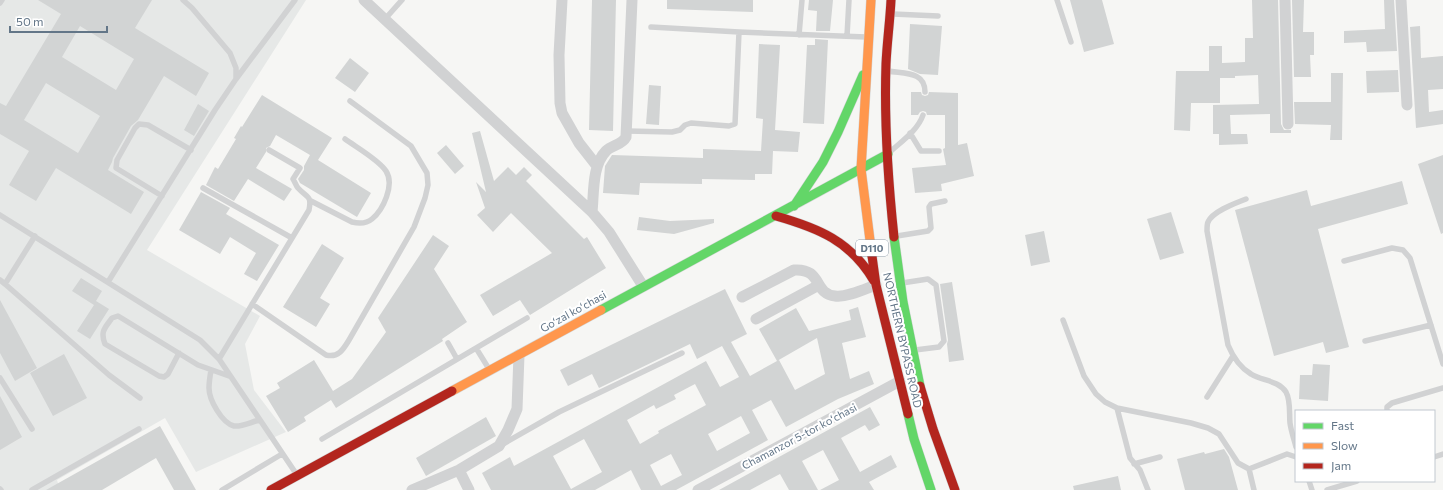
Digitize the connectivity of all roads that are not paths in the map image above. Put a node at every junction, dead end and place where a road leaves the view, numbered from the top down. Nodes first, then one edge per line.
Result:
1 (2, 0) edge
2 (183, 0) edge
3 (295, 0) edge
4 (364, 0) edge
5 (402, 0) edge
6 (562, 0) edge
7 (632, 0) edge
8 (802, 0) edge
9 (848, 0) edge
10 (871, 0) edge
11 (892, 0) edge
12 (1057, 0) edge
13 (1285, 0) edge
14 (1401, 0) edge
15 (0, 3) edge
16 (890, 13) junction
17 (938, 16) dead end
18 (385, 19) junction
19 (651, 26) dead end
20 (739, 32) junction
21 (799, 35) junction
22 (847, 36) junction
23 (868, 37) junction
24 (1071, 42) dead end
25 (867, 67) junction
26 (886, 71) junction
27 (236, 78) junction
28 (925, 92) dead end
29 (350, 101) dead end
30 (1407, 105) dead end
31 (923, 115) dead end
32 (1288, 124) dead end
33 (626, 131) junction
34 (910, 133) junction
35 (345, 139) dead end
36 (191, 150) junction
37 (269, 150) dead end
38 (939, 151) dead end
39 (888, 154) junction
40 (597, 166) junction
41 (861, 169) junction
42 (203, 188) dead end
43 (162, 196) junction
44 (1246, 199) dead end
45 (310, 201) junction
46 (945, 202) dead end
47 (794, 206) junction
48 (592, 212) junction
49 (0, 215) edge
50 (776, 216) junction
51 (34, 236) junction
52 (893, 237) junction
53 (292, 238) junction
54 (1344, 261) dead end
55 (2, 282) edge
56 (108, 282) junction
57 (900, 283) junction
58 (819, 285) junction
59 (876, 285) junction
60 (643, 286) junction
61 (742, 297) dead end
62 (252, 304) junction
63 (527, 318) dead end
64 (756, 319) dead end
65 (1063, 320) dead end
66 (1431, 325) junction
67 (1365, 342) dead end
68 (448, 343) dead end
69 (476, 348) junction
70 (913, 351) junction
71 (179, 353) junction
72 (682, 353) dead end
73 (519, 355) junction
74 (1233, 356) junction
75 (219, 359) junction
76 (458, 359) junction
77 (1443, 364) edge
78 (211, 370) junction
79 (490, 371) junction
80 (230, 376) junction
81 (0, 378) edge
82 (900, 381) junction
83 (1443, 388) edge
84 (1207, 397) dead end
85 (140, 398) dead end
86 (1117, 408) junction
87 (1387, 410) edge
88 (258, 420) junction
89 (32, 429) dead end
90 (139, 429) dead end
91 (322, 439) dead end
92 (1295, 443) edge
93 (499, 446) junction
94 (282, 454) junction
95 (1160, 457) dead end
96 (1295, 457) edge
97 (1134, 464) junction
98 (1249, 468) junction
99 (458, 470) junction
100 (297, 476) junction
101 (1354, 482) edge
102 (32, 490) edge
103 (222, 490) edge
104 (271, 490) edge
105 (412, 490) edge
106 (469, 490) edge
107 (698, 490) edge
108 (932, 490) edge
109 (955, 490) edge
110 (1148, 490) edge
111 (1254, 490) edge
112 (1327, 490) edge

1 - 15 lane
2 - 27 lane
3 - 27 lane
4 - 18 street
5 - 18 lane
6 - 40 street
7 - 33 street
8 - 21 lane
9 - 22 lane
10 - 23 main road, NORTHERN BYPASS ROAD / D110
11 - 16 main road, NORTHERN BYPASS ROAD / D110
12 - 24 lane
13 - 32 street
14 - 30 street
16 - 17 lane
16 - 26 main road, NORTHERN BYPASS ROAD / D110
18 - 48 street
19 - 20 lane
20 - 21 lane
20 - 33 lane
21 - 22 lane
22 - 23 lane
23 - 25 main road, NORTHERN BYPASS ROAD / D110
25 - 41 main road, NORTHERN BYPASS ROAD / D110
25 - 47 main road
26 - 28 lane
26 - 39 main road, NORTHERN BYPASS ROAD / D110
27 - 36 lane
29 - 62 lane
31 - 34 lane
33 - 40 street
34 - 38 lane
34 - 39 lane
35 - 45 lane
36 - 43 lane
36 - 43 lane
37 - 45 lane
39 - 41 main road, Goʻzal koʻchasi
39 - 52 main road, NORTHERN BYPASS ROAD / D110
40 - 48 street
41 - 47 main road, Goʻzal koʻchasi
41 - 59 main road, NORTHERN BYPASS ROAD / D110
42 - 53 lane
43 - 56 lane
44 - 74 lane
45 - 53 lane
46 - 52 lane
47 - 50 main road, Goʻzal koʻchasi
48 - 60 street
49 - 51 lane
50 - 59 main road
50 - 60 main road, Goʻzal koʻchasi
51 - 55 lane
51 - 56 lane
52 - 57 main road, NORTHERN BYPASS ROAD / D110
53 - 62 lane
54 - 66 lane
55 - 85 lane
56 - 75 lane
57 - 70 main road, NORTHERN BYPASS ROAD / D110
57 - 70 lane
58 - 59 street
58 - 61 street
58 - 64 street
59 - 82 main road, NORTHERN BYPASS ROAD / D110
60 - 73 main road, Goʻzal koʻchasi
62 - 75 lane
63 - 69 lane
65 - 86 lane
66 - 67 lane
66 - 77 lane
68 - 76 lane
69 - 76 lane
69 - 79 lane
70 - 109 main road, NORTHERN BYPASS ROAD / D110
71 - 71 lane
71 - 78 lane
72 - 93 lane
73 - 79 main road, Goʻzal koʻchasi
73 - 93 street
74 - 84 lane
74 - 92 lane
75 - 80 lane
76 - 91 lane
78 - 80 lane
78 - 88 lane
79 - 100 main road, Goʻzal koʻchasi
80 - 88 lane
81 - 89 lane
82 - 107 street, Chamanzor 5-tor koʻchasi
82 - 108 main road, NORTHERN BYPASS ROAD / D110
83 - 87 lane
86 - 97 lane
86 - 98 lane
88 - 94 lane
90 - 102 lane
93 - 99 street
94 - 100 lane
94 - 103 lane
95 - 97 lane
96 - 98 lane
97 - 110 lane
98 - 111 lane
99 - 105 street
99 - 106 street
100 - 104 main road, Goʻzal koʻchasi
101 - 112 lane

